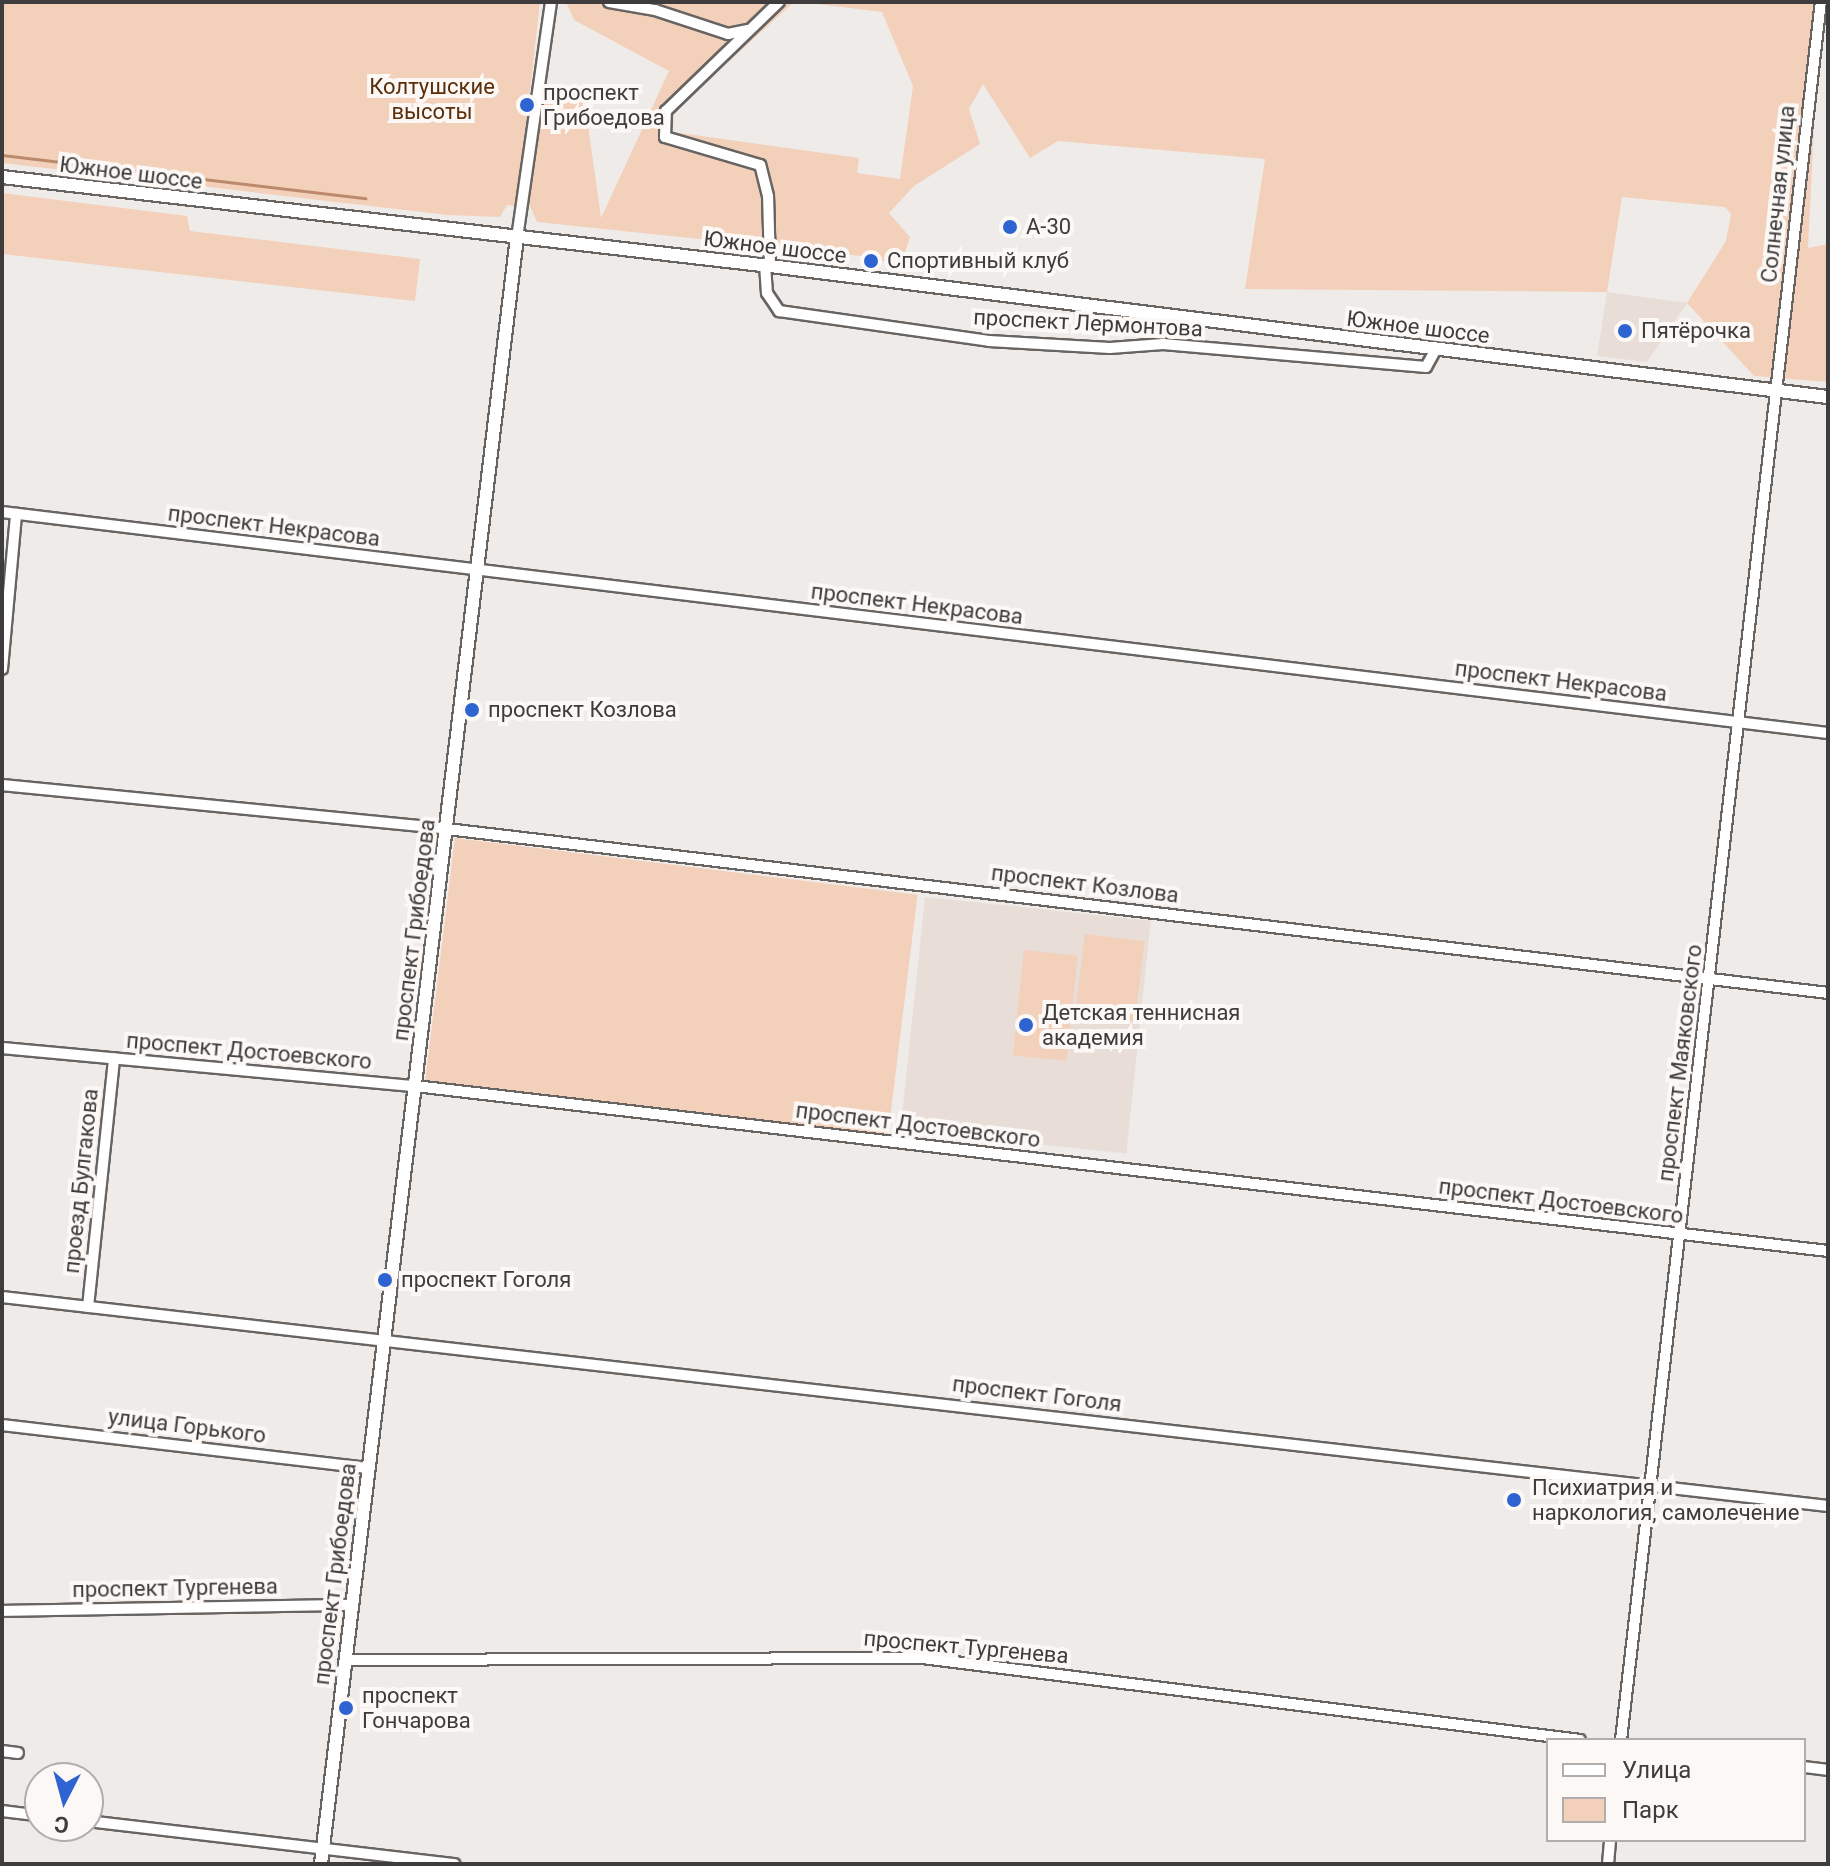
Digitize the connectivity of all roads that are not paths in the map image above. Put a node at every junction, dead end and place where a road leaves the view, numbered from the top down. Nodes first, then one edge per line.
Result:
1 (551, 2) edge
2 (609, 2) edge
3 (779, 2) edge
4 (1821, 2) edge
5 (749, 30) junction
6 (2, 177) edge
7 (517, 238) junction
8 (767, 266) junction
9 (1436, 349) junction
10 (1777, 391) junction
11 (1828, 397) edge
12 (2, 512) edge
13 (16, 514) junction
14 (480, 572) junction
15 (2, 669) edge
16 (1739, 722) junction
17 (1828, 733) edge
18 (2, 785) edge
19 (447, 829) junction
20 (1713, 979) junction
21 (1828, 993) edge
22 (2, 1048) edge
23 (114, 1058) junction
24 (415, 1086) junction
25 (1678, 1235) junction
26 (1828, 1251) edge
27 (2, 1297) edge
28 (88, 1307) junction
29 (383, 1338) junction
30 (2, 1425) edge
31 (367, 1468) junction
32 (1651, 1484) junction
33 (1828, 1506) edge
34 (349, 1605) junction
35 (2, 1611) edge
36 (345, 1660) junction
37 (1564, 1738) edge
38 (1621, 1738) edge
39 (2, 1751) edge
40 (18, 1753) dead end
41 (1806, 1767) edge
42 (1828, 1770) edge
43 (2, 1811) edge
44 (24, 1814) edge
45 (104, 1823) edge
46 (1610, 1842) edge
47 (323, 1848) junction
48 (321, 1864) edge
49 (454, 1864) edge
50 (1608, 1864) edge

1 - 7 street, проспект Грибоедова
2 - 5 street
3 - 5 street
4 - 10 street, Солнечная улица
5 - 8 street
6 - 7 street, Южное шоссе
7 - 8 street, Южное шоссе
7 - 14 street, проспект Грибоедова
8 - 9 street, Южное шоссе
8 - 9 street, проспект Лермонтова
9 - 10 street, Южное шоссе
10 - 11 street, Южное шоссе
10 - 16 street, проспект Маяковского
12 - 13 street, проспект Некрасова
13 - 14 street, проспект Некрасова
13 - 15 street
14 - 16 street, проспект Некрасова
14 - 19 street, проспект Грибоедова
16 - 17 street, проспект Некрасова
16 - 20 street, проспект Маяковского
18 - 19 street, проспект Козлова
19 - 20 street, проспект Козлова
19 - 24 street, проспект Грибоедова
20 - 21 street, проспект Козлова
20 - 25 street, проспект Маяковского
22 - 23 street, проспект Достоевского
23 - 24 street, проспект Достоевского
23 - 28 street, проезд Булгакова
24 - 25 street, проспект Достоевского
24 - 29 street, проспект Грибоедова
25 - 26 street, проспект Достоевского
25 - 32 street, проспект Маяковского
27 - 28 street, проспект Гоголя
28 - 29 street, проспект Гоголя
29 - 31 street, проспект Грибоедова
29 - 32 street, проспект Гоголя
30 - 31 street, улица Горького
31 - 34 street, проспект Грибоедова
32 - 33 street, проспект Гоголя
32 - 38 street, проспект Маяковского
34 - 35 street, проспект Тургенева
34 - 36 street, проспект Грибоедова
36 - 37 street, проспект Тургенева
36 - 47 street, проспект Грибоедова
39 - 40 street
41 - 42 street
43 - 44 street
45 - 47 street
46 - 50 street
47 - 48 street, проспект Грибоедова
47 - 49 street

